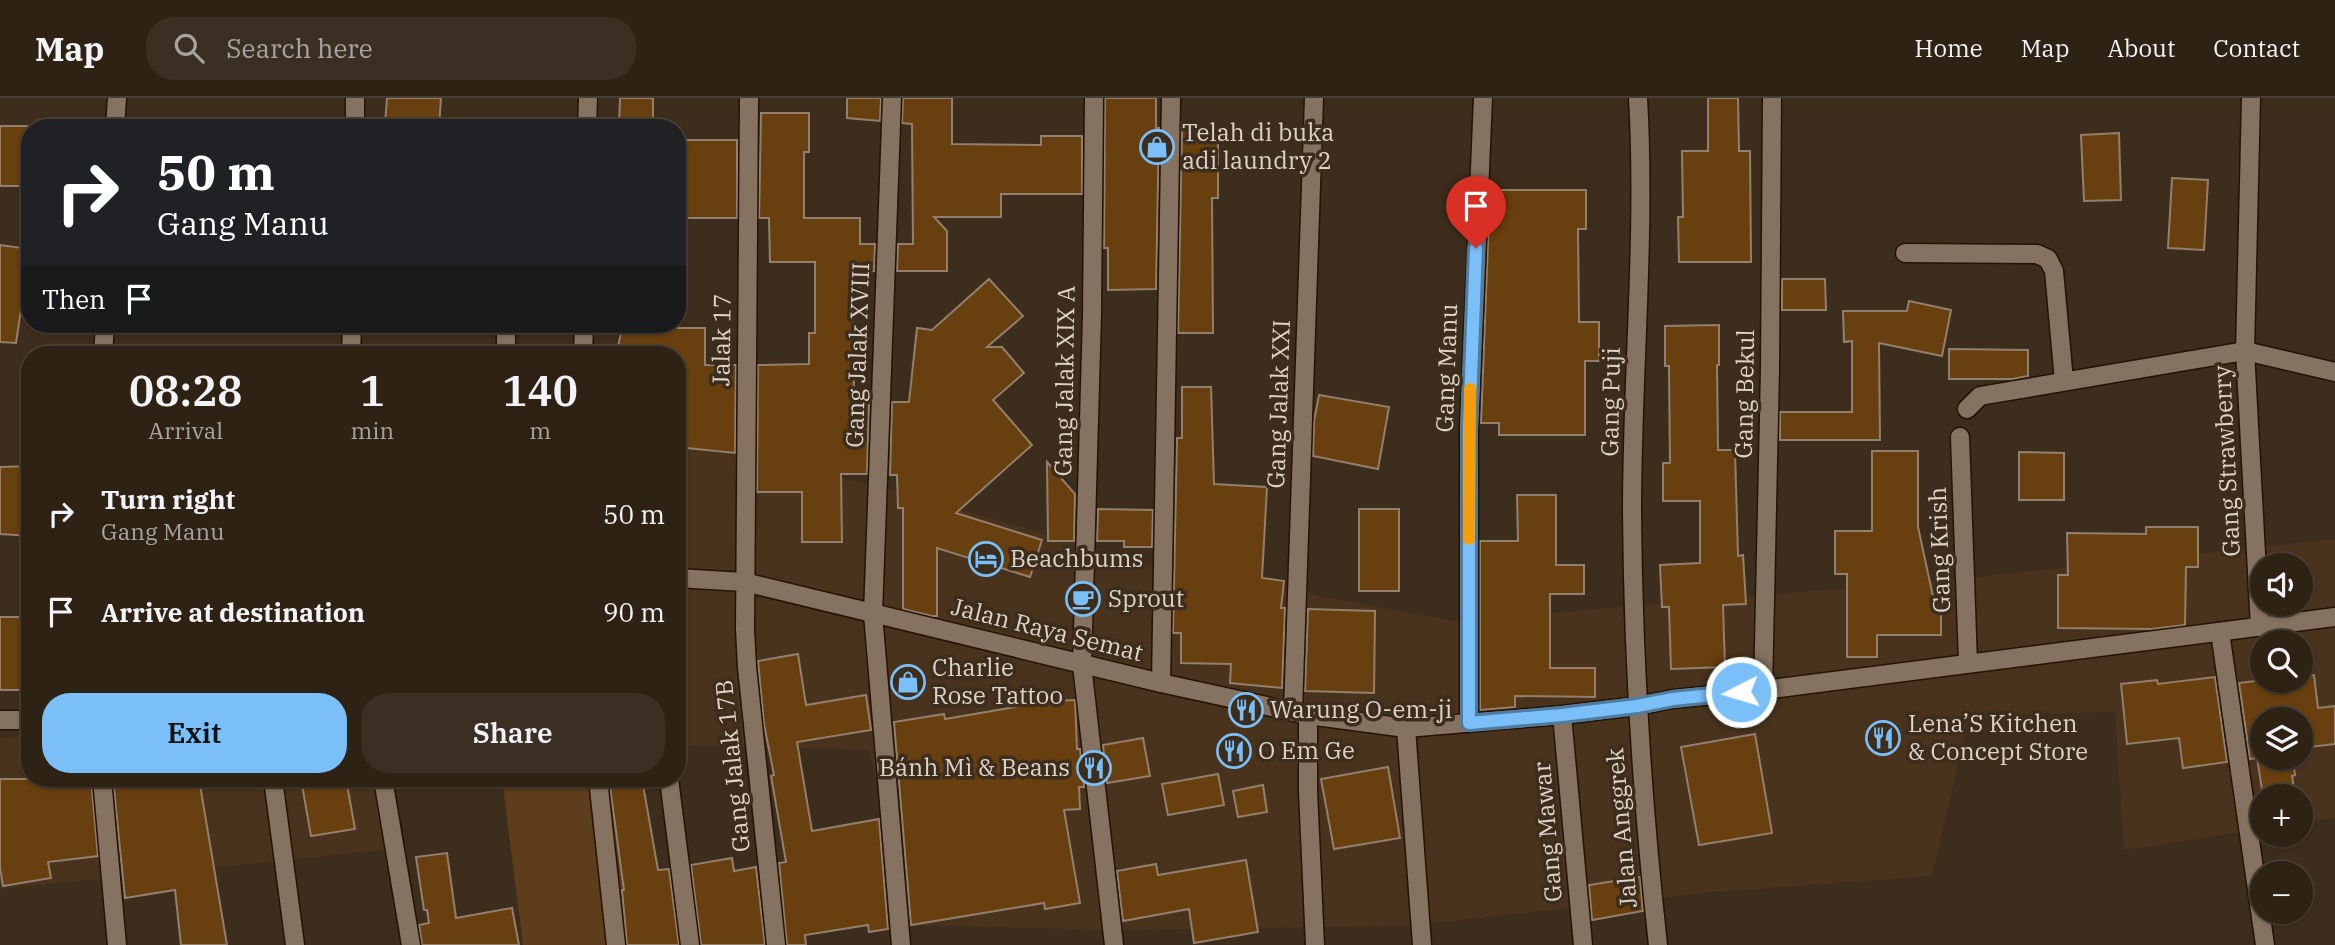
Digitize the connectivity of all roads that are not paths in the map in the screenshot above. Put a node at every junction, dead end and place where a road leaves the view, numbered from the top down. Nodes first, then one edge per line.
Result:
1 (117, 98) edge
2 (355, 98) edge
3 (588, 98) edge
4 (749, 98) edge
5 (892, 98) edge
6 (1094, 98) edge
7 (1171, 98) edge
8 (1314, 98) edge
9 (1483, 98) edge
10 (1638, 98) edge
11 (1772, 98) edge
12 (2251, 98) edge
13 (116, 119) edge
14 (355, 119) edge
15 (587, 119) edge
16 (1905, 253) dead end
17 (2245, 351) junction
18 (2335, 372) edge
19 (2064, 381) junction
20 (1967, 410) dead end
21 (1960, 436) dead end
22 (686, 579) edge
23 (744, 582) junction
24 (873, 614) junction
25 (2335, 617) edge
26 (2260, 627) junction
27 (2220, 632) junction
28 (1968, 663) junction
29 (1082, 664) junction
30 (1161, 683) junction
31 (1763, 690) junction
32 (1637, 706) junction
33 (1301, 713) junction
34 (1562, 715) junction
35 (0, 720) edge
36 (21, 720) edge
37 (1469, 723) junction
38 (1406, 728) junction
39 (103, 787) edge
40 (274, 787) edge
41 (384, 787) edge
42 (599, 787) edge
43 (670, 787) edge
44 (117, 945) edge
45 (295, 945) edge
46 (411, 945) edge
47 (616, 945) edge
48 (690, 945) edge
49 (776, 945) edge
50 (901, 945) edge
51 (1114, 945) edge
52 (1315, 945) edge
53 (1422, 945) edge
54 (1583, 945) edge
55 (1658, 945) edge
56 (2265, 945) edge

1 - 13 street
2 - 14 street
3 - 15 street
4 - 23 street, Jalak 17
5 - 24 street, Gang Jalak XVIII
6 - 29 street, Gang Jalak XIX A
7 - 30 street
8 - 33 street, Gang Jalak XXI
9 - 37 street, Gang Manu
10 - 32 street, Gang Puji
11 - 31 street, Gang Bekul
12 - 17 street
16 - 19 street
17 - 18 street
17 - 19 street, Gang Strawberry
17 - 26 street, Gang Strawberry
19 - 20 street, Gang Strawberry
21 - 28 street, Gang Krish
22 - 23 street, Jalan Raya Semat
23 - 24 street, Jalan Raya Semat
23 - 49 street, Gang Jalak 17B
24 - 29 street, Jalan Raya Semat
24 - 50 street, Gang Jalak XVIII
25 - 26 street, Jalan Raya Semat
26 - 27 street, Jalan Raya Semat
27 - 28 street, Jalan Raya Semat
27 - 56 street
28 - 31 street, Jalan Raya Semat
29 - 30 street, Jalan Raya Semat
29 - 51 street, Gang Jalak XIX A
30 - 33 street, Jalan Raya Semat
31 - 32 street, Jalan Raya Semat
32 - 34 street, Jalan Raya Semat
32 - 55 street, Jalan Anggrek
33 - 38 street, Jalan Raya Semat
33 - 52 street, Gang Jalak XXI
34 - 37 street, Jalan Raya Semat
34 - 54 street, Gang Mawar
35 - 36 street
37 - 38 street, Jalan Raya Semat
38 - 53 street
39 - 44 street
40 - 45 street
41 - 46 street
42 - 47 street
43 - 48 street

